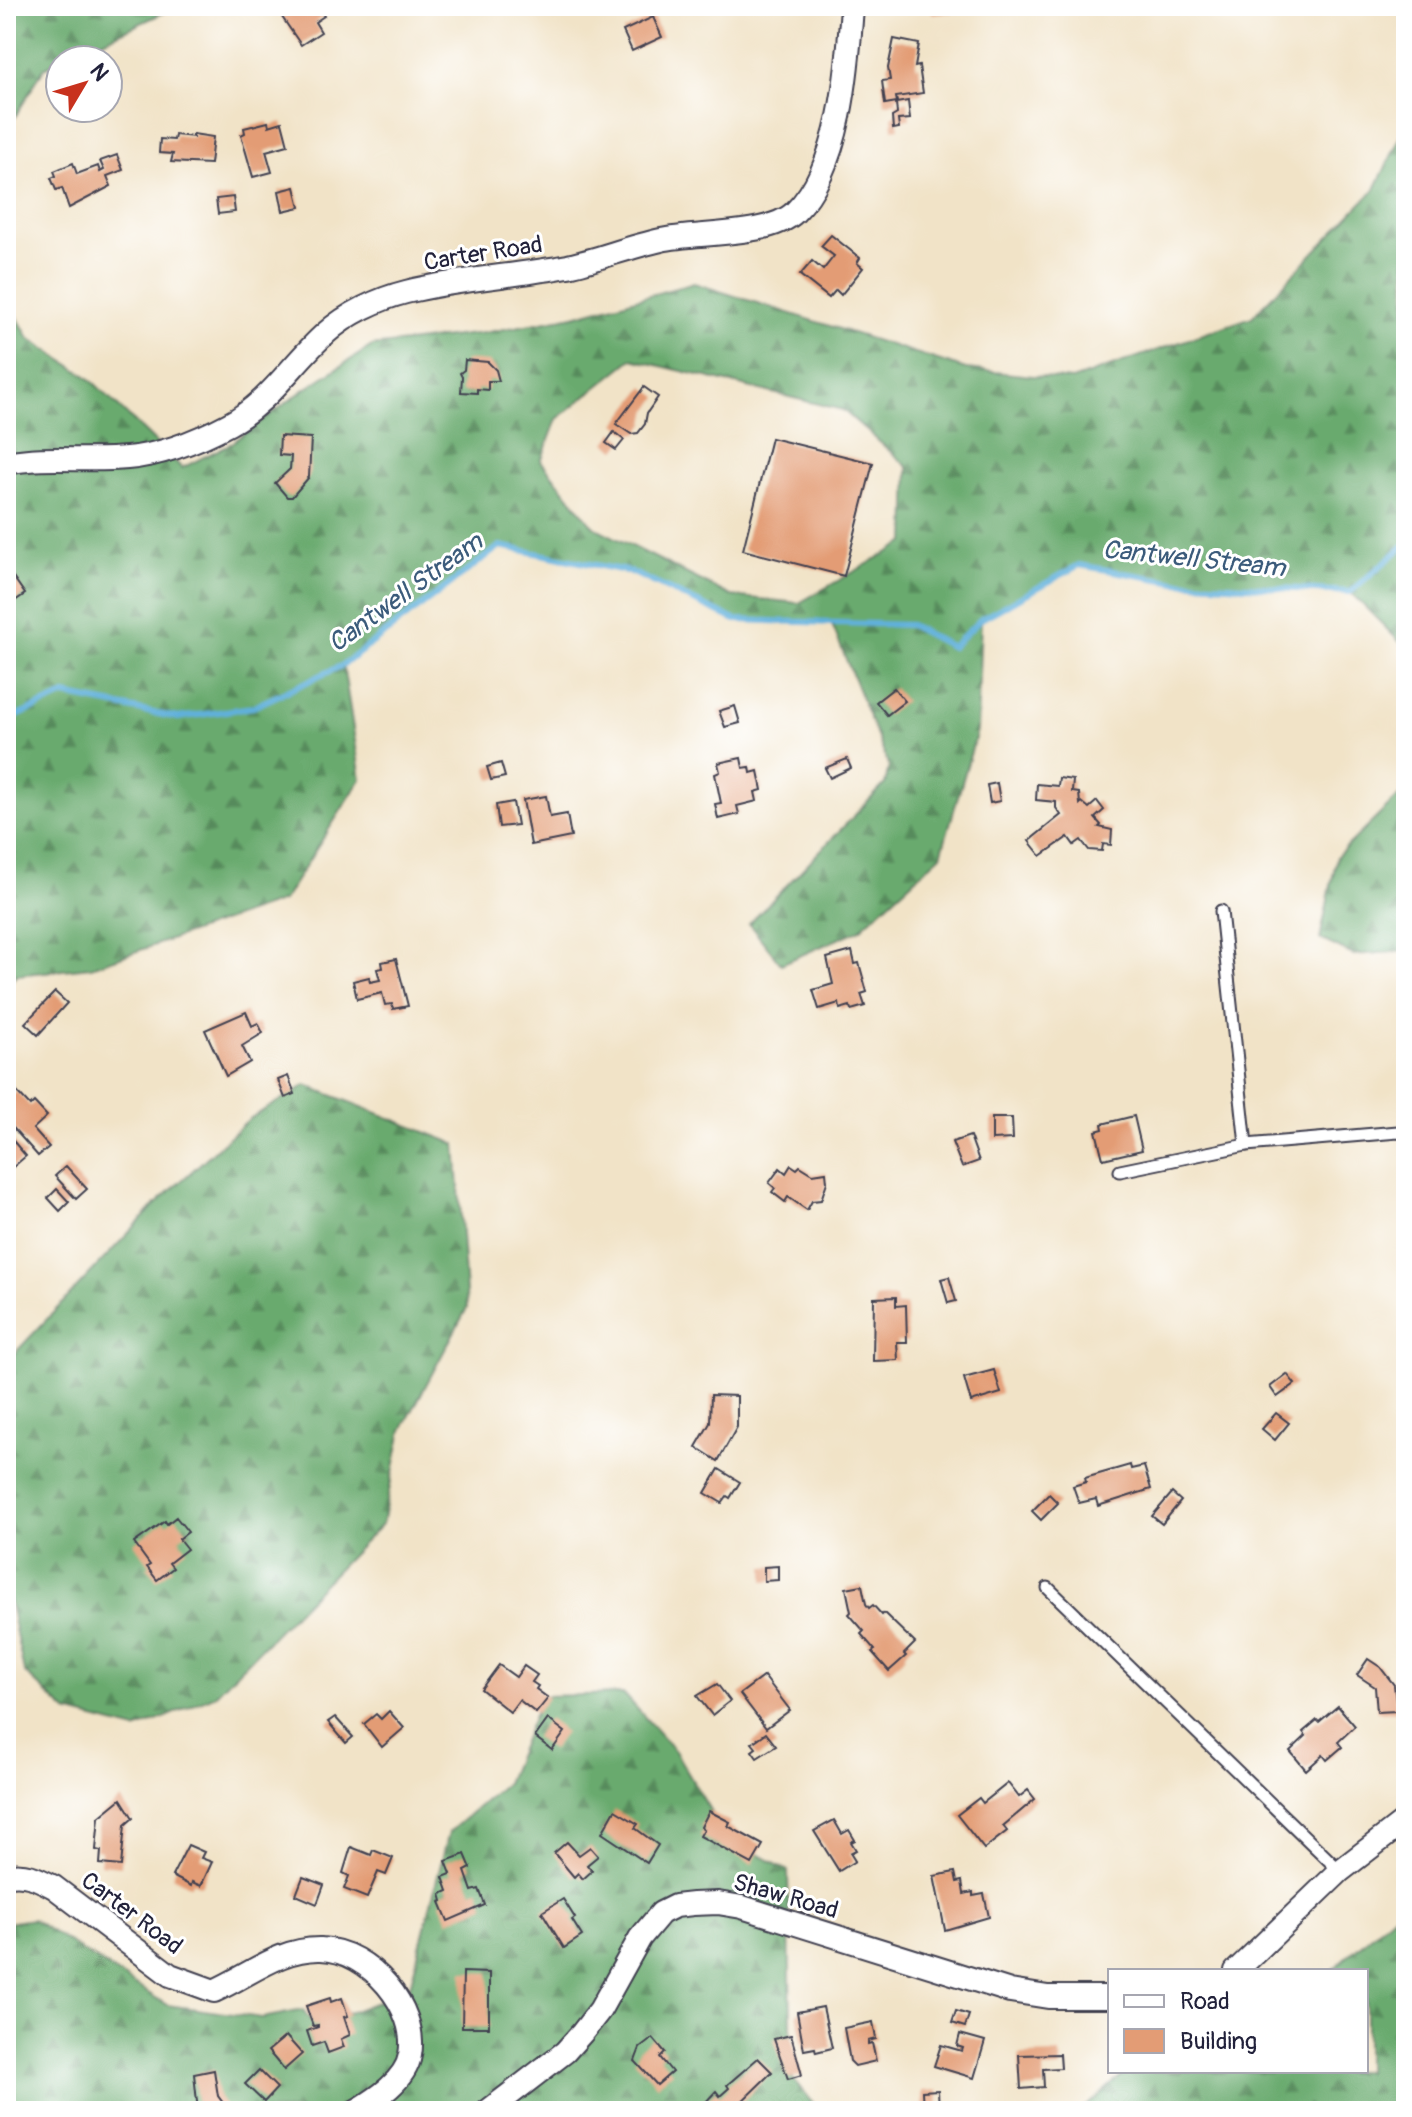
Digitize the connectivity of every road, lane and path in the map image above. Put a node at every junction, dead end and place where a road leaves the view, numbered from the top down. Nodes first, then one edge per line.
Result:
1 (852, 6) edge
2 (6, 463) edge
3 (1221, 911) dead end
4 (1406, 1134) edge
5 (1246, 1145) junction
6 (1120, 1171) dead end
7 (1048, 1588) dead end
8 (1406, 1820) edge
9 (1340, 1871) junction
10 (6, 1876) edge
11 (1238, 1969) edge
12 (1108, 1997) edge
13 (356, 2111) edge
14 (488, 2111) edge

1 - 2 street, Carter Road
3 - 5 lane
4 - 5 lane
5 - 6 lane
7 - 9 lane
8 - 9 street
9 - 11 street
10 - 13 street, Carter Road
12 - 14 street, Shaw Road

